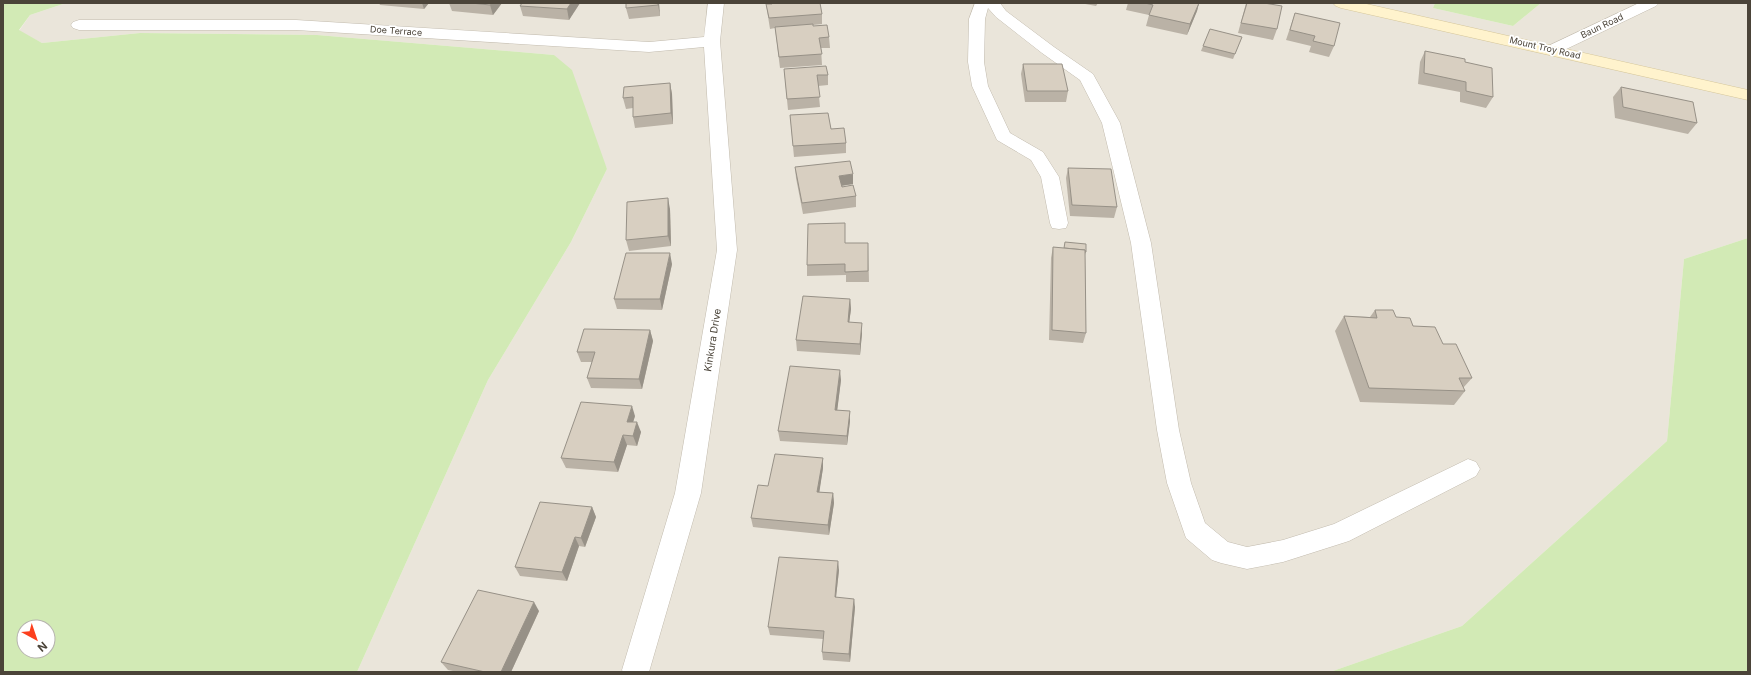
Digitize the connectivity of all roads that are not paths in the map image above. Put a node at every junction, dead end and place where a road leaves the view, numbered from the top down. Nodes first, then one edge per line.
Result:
1 (716, 3) edge
2 (982, 3) edge
3 (992, 3) edge
4 (1341, 3) edge
5 (1651, 3) edge
6 (79, 25) dead end
7 (712, 41) junction
8 (1552, 50) junction
9 (1748, 95) edge
10 (1059, 223) dead end
11 (1468, 469) dead end
12 (636, 670) dead end

1 - 7 street, Kinkura Drive
2 - 10 lane
3 - 11 lane
4 - 8 street, Mount Troy Road
5 - 8 street, Baun Road
6 - 7 street, Doe Terrace
7 - 12 street, Kinkura Drive
8 - 9 street, Mount Troy Road

